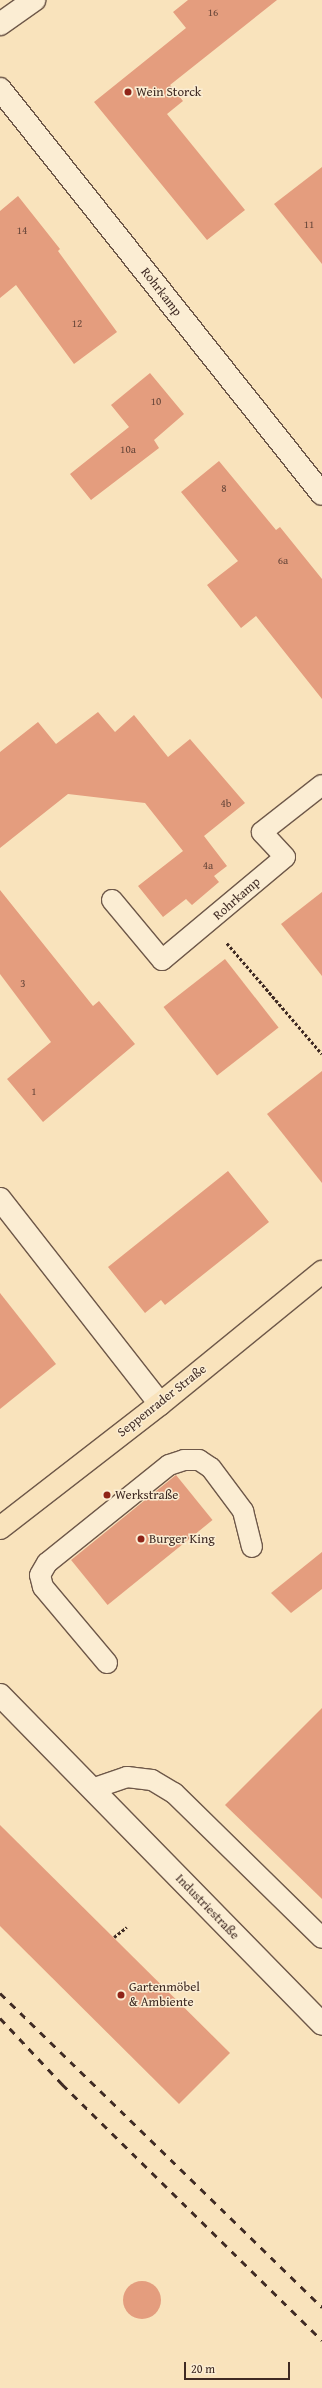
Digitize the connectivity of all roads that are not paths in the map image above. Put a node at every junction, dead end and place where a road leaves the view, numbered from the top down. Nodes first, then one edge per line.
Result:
1 (34, 0) edge
2 (0, 24) edge
3 (0, 89) edge
4 (322, 494) edge
5 (322, 785) edge
6 (112, 900) dead end
7 (0, 1199) edge
8 (322, 1272) edge
9 (160, 1404) junction
10 (0, 1528) edge
11 (252, 1547) dead end
12 (107, 1663) dead end
13 (0, 1695) edge
14 (92, 1789) junction
15 (322, 1938) edge
16 (322, 2024) edge

1 - 2 street
3 - 4 street, Rohrkamp
5 - 6 lane, Rohrkamp
7 - 9 street
8 - 9 main road, Seppenrader Straße
9 - 10 main road, Seppenrader Straße
11 - 12 lane
13 - 14 street, Industriestraße
14 - 15 lane
14 - 16 street, Industriestraße

